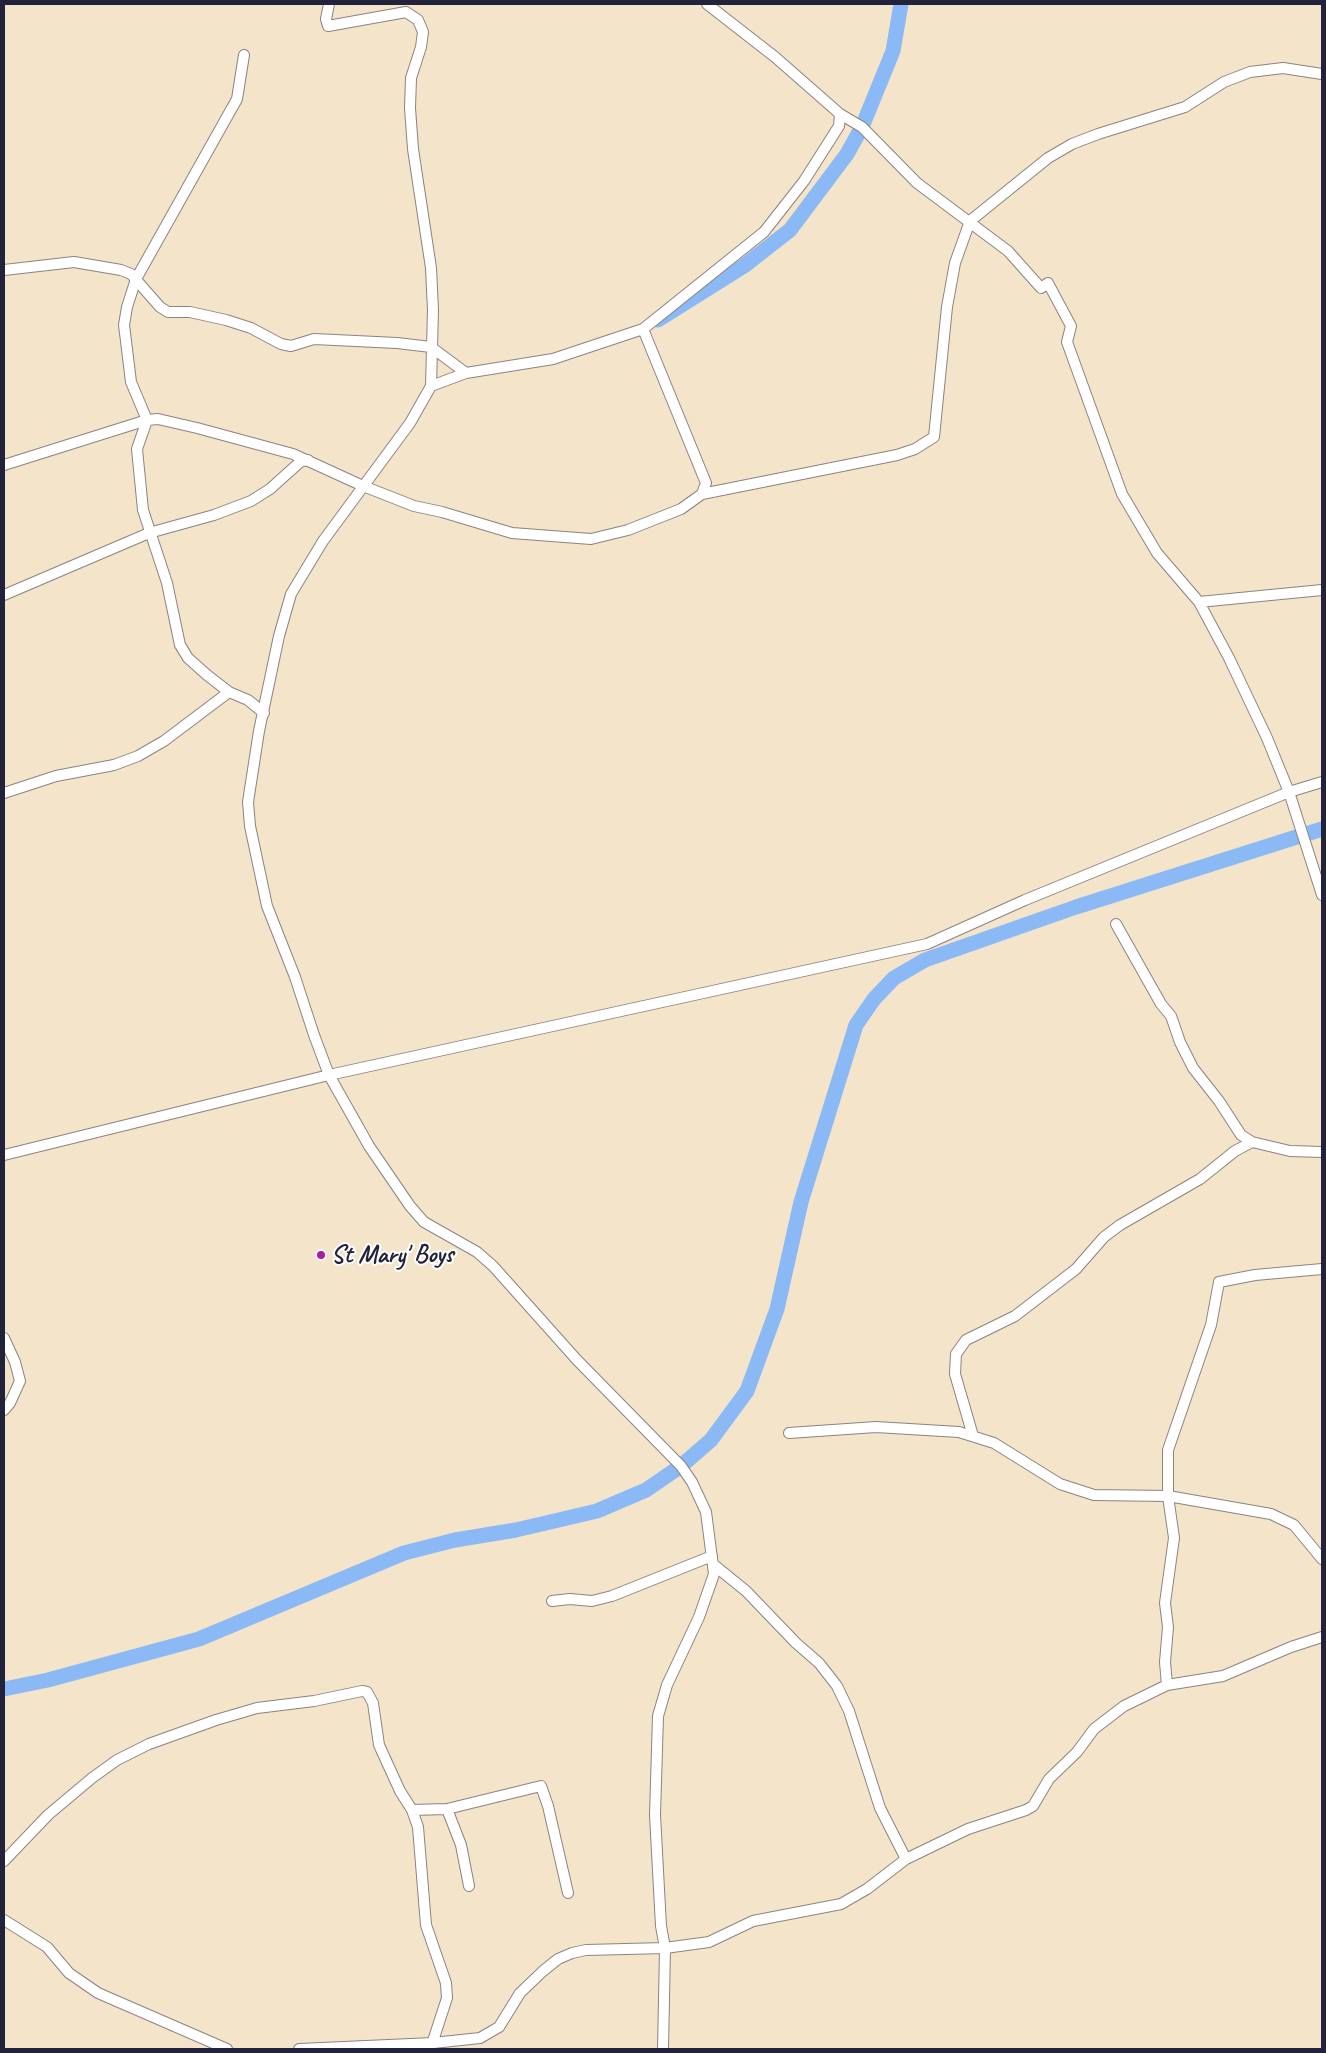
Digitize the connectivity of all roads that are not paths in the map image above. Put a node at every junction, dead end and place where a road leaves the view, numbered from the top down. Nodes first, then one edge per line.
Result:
1 (329, 4) edge
2 (707, 4) edge
3 (244, 55) dead end
4 (1322, 74) edge
5 (840, 114) junction
6 (970, 221) junction
7 (4, 270) edge
8 (136, 279) junction
9 (643, 329) junction
10 (431, 347) junction
11 (466, 373) junction
12 (431, 386) junction
13 (147, 420) junction
14 (308, 460) junction
15 (4, 465) edge
16 (363, 486) junction
17 (702, 494) junction
18 (149, 533) junction
19 (1322, 590) edge
20 (4, 595) edge
21 (1199, 602) junction
22 (229, 692) junction
23 (264, 713) junction
24 (1322, 782) edge
25 (1289, 792) junction
26 (4, 793) edge
27 (1322, 895) edge
28 (1116, 924) dead end
29 (329, 1075) junction
30 (1252, 1142) junction
31 (1322, 1152) edge
32 (4, 1154) edge
33 (1322, 1269) edge
34 (4, 1338) edge
35 (4, 1410) edge
36 (789, 1432) dead end
37 (973, 1436) junction
38 (1168, 1496) junction
39 (1322, 1559) edge
40 (713, 1561) junction
41 (552, 1601) dead end
42 (1322, 1637) edge
43 (1166, 1685) junction
44 (447, 1809) junction
45 (412, 1810) junction
46 (906, 1859) junction
47 (4, 1861) edge
48 (469, 1886) dead end
49 (568, 1892) dead end
50 (4, 1920) edge
51 (665, 1948) junction
52 (432, 2046) edge
53 (227, 2049) edge
54 (299, 2049) edge
55 (663, 2049) edge

1 - 10 street
2 - 5 street
3 - 8 street
4 - 6 street
5 - 6 street
5 - 9 street
6 - 17 street
6 - 21 street
7 - 8 street
8 - 10 street
8 - 13 street
9 - 11 street
9 - 17 street
10 - 11 street
10 - 12 street
11 - 12 street
12 - 16 street
13 - 14 street
13 - 15 street
13 - 18 street
14 - 16 street
14 - 18 street
16 - 17 street
16 - 23 street
18 - 20 street
18 - 22 street
19 - 21 street
21 - 25 street
22 - 23 street
22 - 26 street
23 - 29 street
24 - 25 street
25 - 27 street
25 - 29 street
28 - 30 street
29 - 32 street
29 - 40 street
30 - 31 street
30 - 37 street
33 - 38 street
34 - 35 street
36 - 37 street
37 - 38 street
38 - 39 street
38 - 43 street
40 - 41 street
40 - 46 street
40 - 51 street
42 - 43 street
43 - 46 street
44 - 45 street
44 - 48 street
44 - 49 street
45 - 47 street
45 - 52 street
46 - 51 street
50 - 53 street
51 - 52 street
51 - 55 street
52 - 54 street

